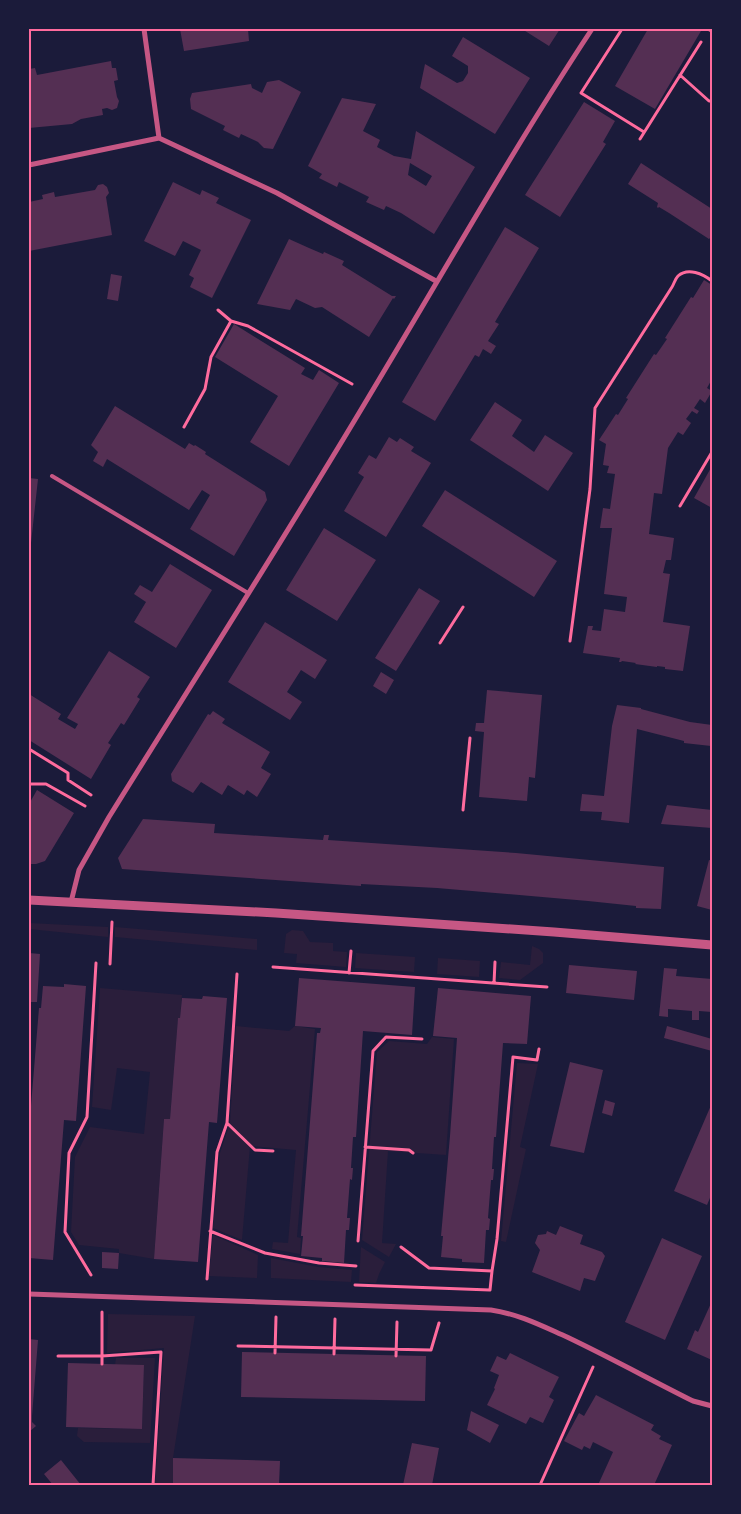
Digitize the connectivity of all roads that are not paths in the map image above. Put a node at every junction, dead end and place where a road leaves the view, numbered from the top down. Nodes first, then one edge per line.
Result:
1 (144, 29) edge
2 (592, 29) edge
3 (159, 138) junction
4 (29, 165) edge
5 (436, 281) junction
6 (52, 476) dead end
7 (248, 593) junction
8 (29, 900) edge
9 (71, 902) junction
10 (712, 945) edge
11 (29, 1294) edge
12 (712, 1406) edge

1 - 3 street
2 - 5 street
3 - 4 street
3 - 5 street
5 - 7 street
6 - 7 lane
7 - 9 street
8 - 9 street
9 - 10 street
11 - 12 street

